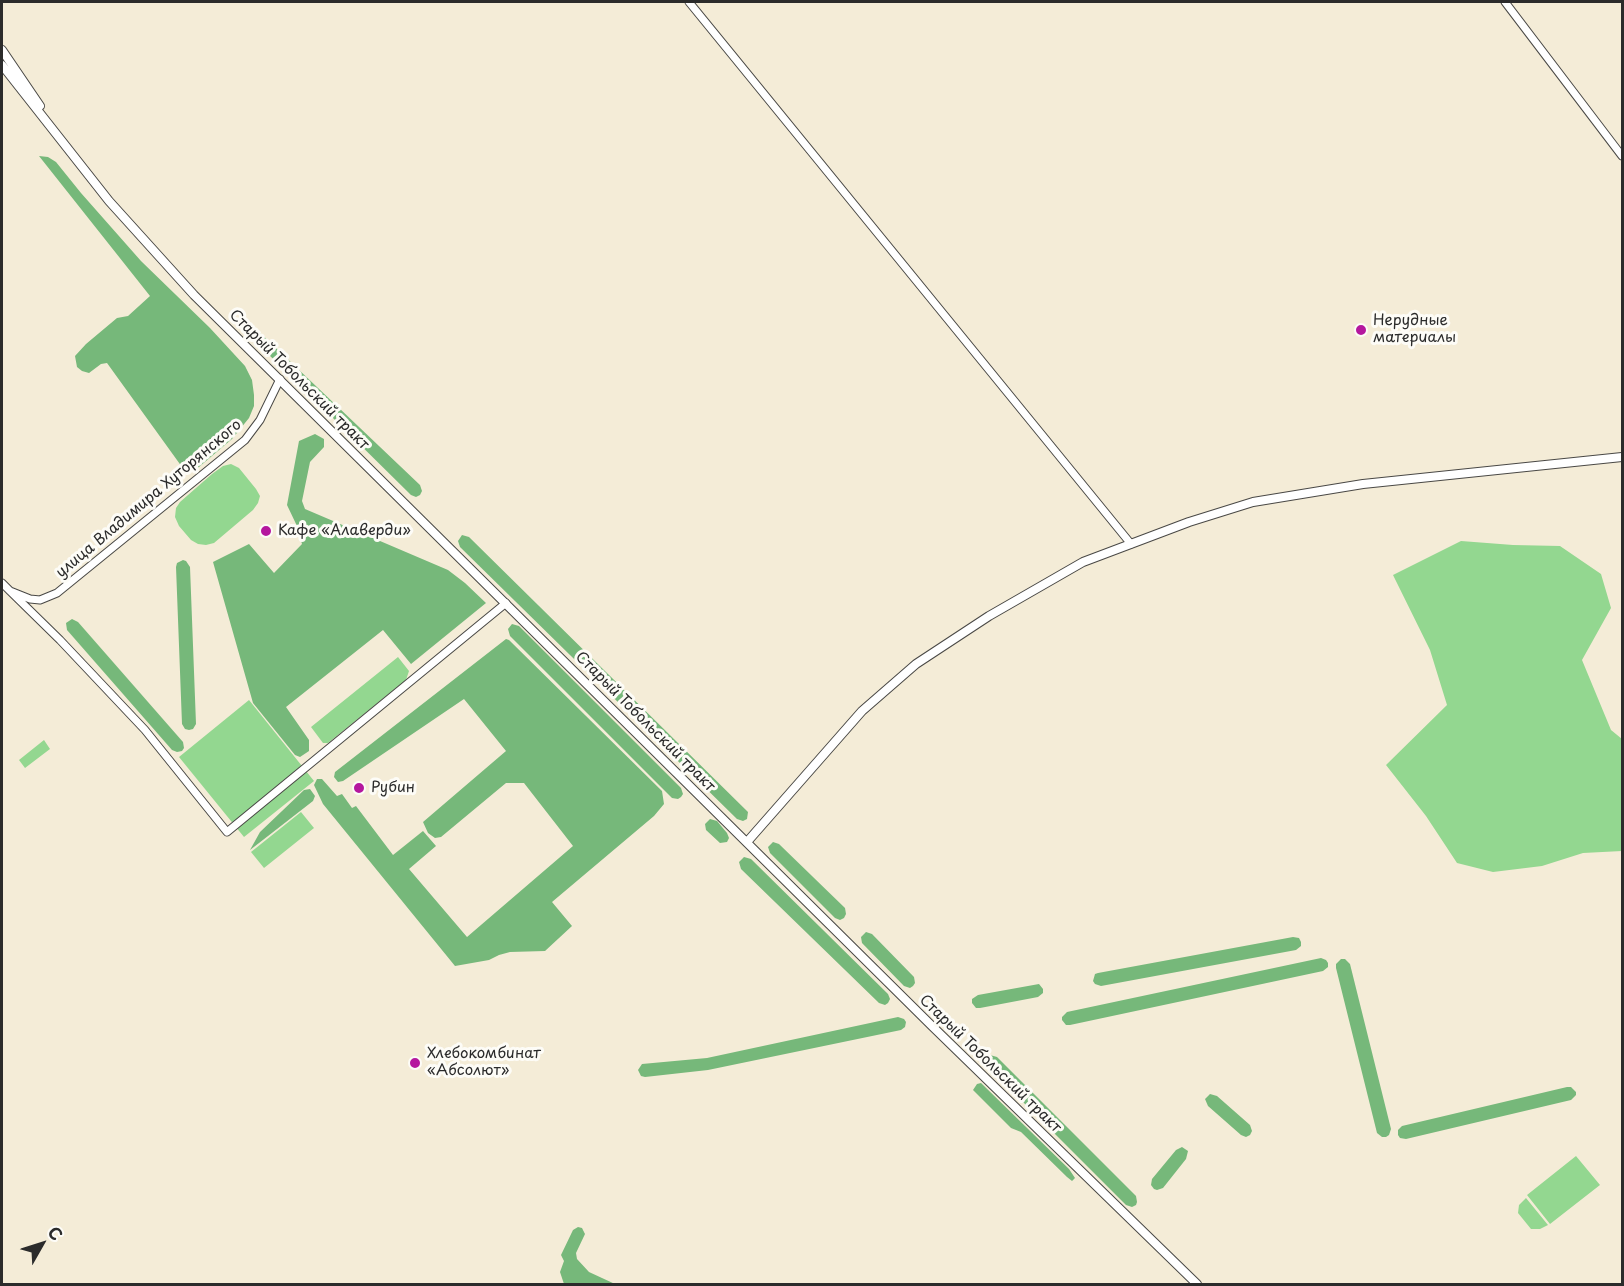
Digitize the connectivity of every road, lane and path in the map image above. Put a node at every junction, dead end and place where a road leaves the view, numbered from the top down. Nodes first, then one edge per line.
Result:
1 (689, 2) edge
2 (1505, 2) edge
3 (2, 42) edge
4 (2, 50) edge
5 (2, 65) edge
6 (29, 90) junction
7 (1623, 156) edge
8 (83, 169) junction
9 (280, 379) junction
10 (1623, 457) edge
11 (1131, 544) junction
12 (2, 583) edge
13 (10, 591) junction
14 (506, 603) junction
15 (747, 842) junction
16 (1197, 1284) edge

1 - 11 street
2 - 7 street
3 - 6 street
4 - 6 street
5 - 8 street
6 - 8 street
8 - 9 street, Старый Тобольский тракт
9 - 13 street, улица Владимира Хуторянского
9 - 14 street, Старый Тобольский тракт
10 - 11 street
11 - 15 street
12 - 13 street, улица Владимира Хуторянского
13 - 14 street, улица Владимира Хуторянского
14 - 15 street, Старый Тобольский тракт
15 - 16 street, Старый Тобольский тракт

